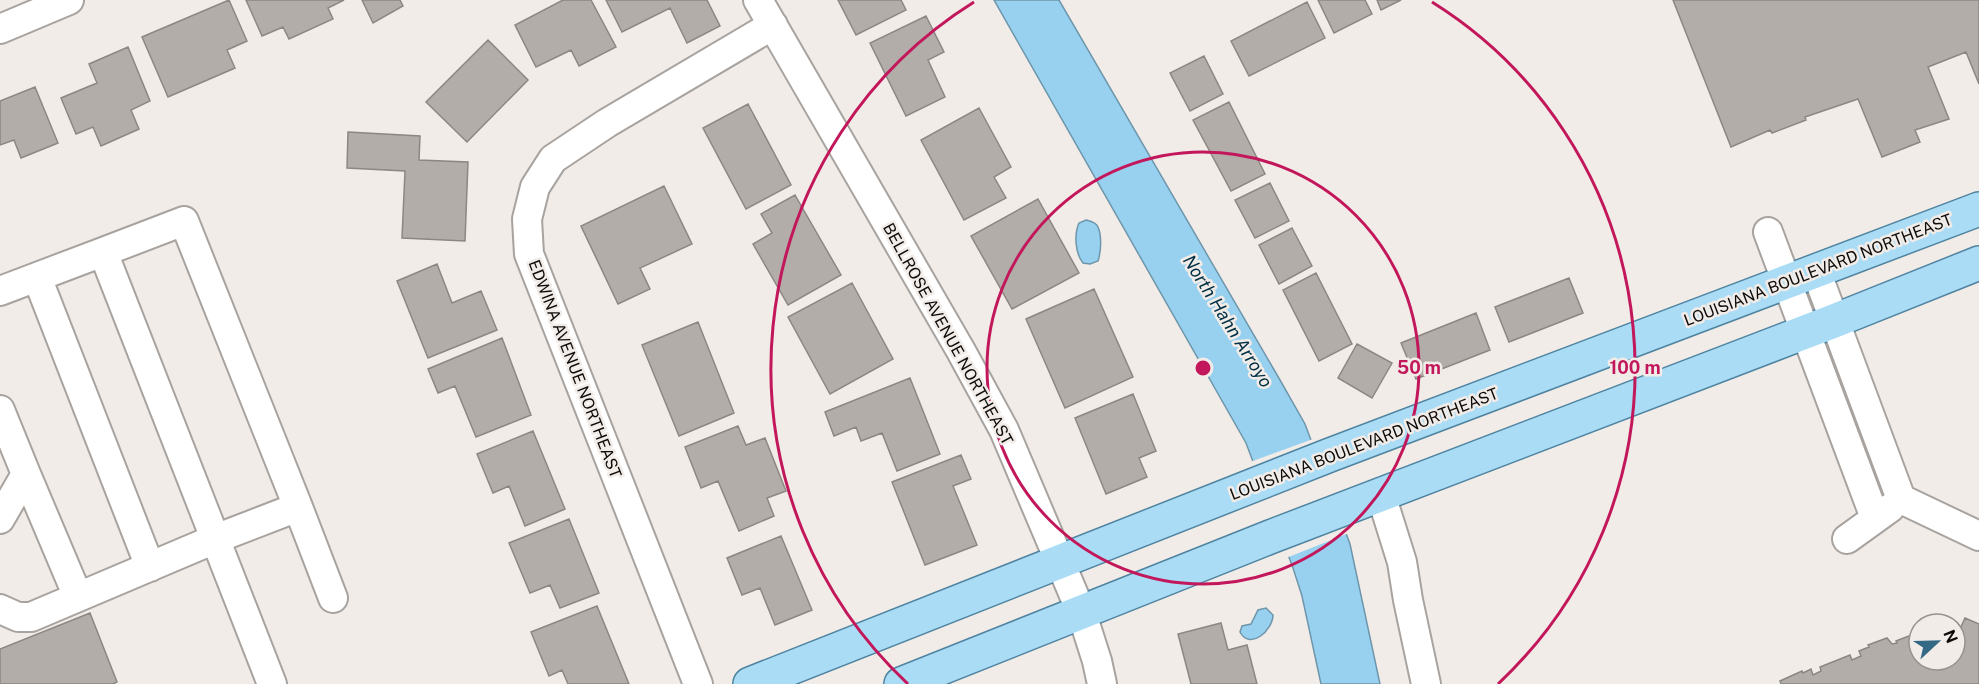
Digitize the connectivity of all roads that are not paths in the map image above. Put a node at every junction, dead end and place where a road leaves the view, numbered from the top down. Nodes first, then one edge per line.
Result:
1 (69, 0) edge
2 (758, 0) edge
3 (773, 25) junction
4 (0, 29) edge
5 (1979, 209) edge
6 (1768, 231) dead end
7 (103, 252) junction
8 (1979, 263) edge
9 (37, 277) junction
10 (1801, 277) junction
11 (0, 291) edge
12 (1820, 326) junction
13 (0, 410) edge
14 (26, 474) junction
15 (1381, 495) junction
16 (1901, 499) junction
17 (298, 507) junction
18 (1875, 518) junction
19 (0, 519) edge
20 (1978, 532) edge
21 (215, 539) junction
22 (1847, 539) dead end
23 (1060, 561) junction
24 (150, 567) junction
25 (78, 597) junction
26 (333, 597) dead end
27 (0, 609) edge
28 (1082, 614) junction
29 (272, 684) edge
30 (698, 684) edge
31 (750, 684) edge
32 (901, 684) edge
33 (1102, 684) edge
34 (1426, 684) edge

1 - 4 street
2 - 3 street, BELLROSE AVENUE NORTHEAST
3 - 23 street, BELLROSE AVENUE NORTHEAST
3 - 30 street, EDWINA AVENUE NORTHEAST
5 - 10 main road, LOUISIANA BOULEVARD NORTHEAST
6 - 10 street
7 - 9 street
7 - 17 street
7 - 21 street
8 - 12 main road
9 - 11 street
9 - 24 street
10 - 12 street
10 - 23 main road, LOUISIANA BOULEVARD NORTHEAST
12 - 15 main road
12 - 16 street
12 - 18 street
13 - 14 street
14 - 19 street
14 - 25 street
15 - 28 main road
15 - 34 street
16 - 18 street
16 - 20 street
17 - 21 street
17 - 26 street
18 - 22 street
21 - 24 street
21 - 29 street
23 - 28 street, BELLROSE AVENUE NORTHEAST
23 - 31 main road, LOUISIANA BOULEVARD NORTHEAST
24 - 25 street
25 - 27 street
28 - 32 main road
28 - 33 street, BELLROSE AVENUE NORTHEAST

